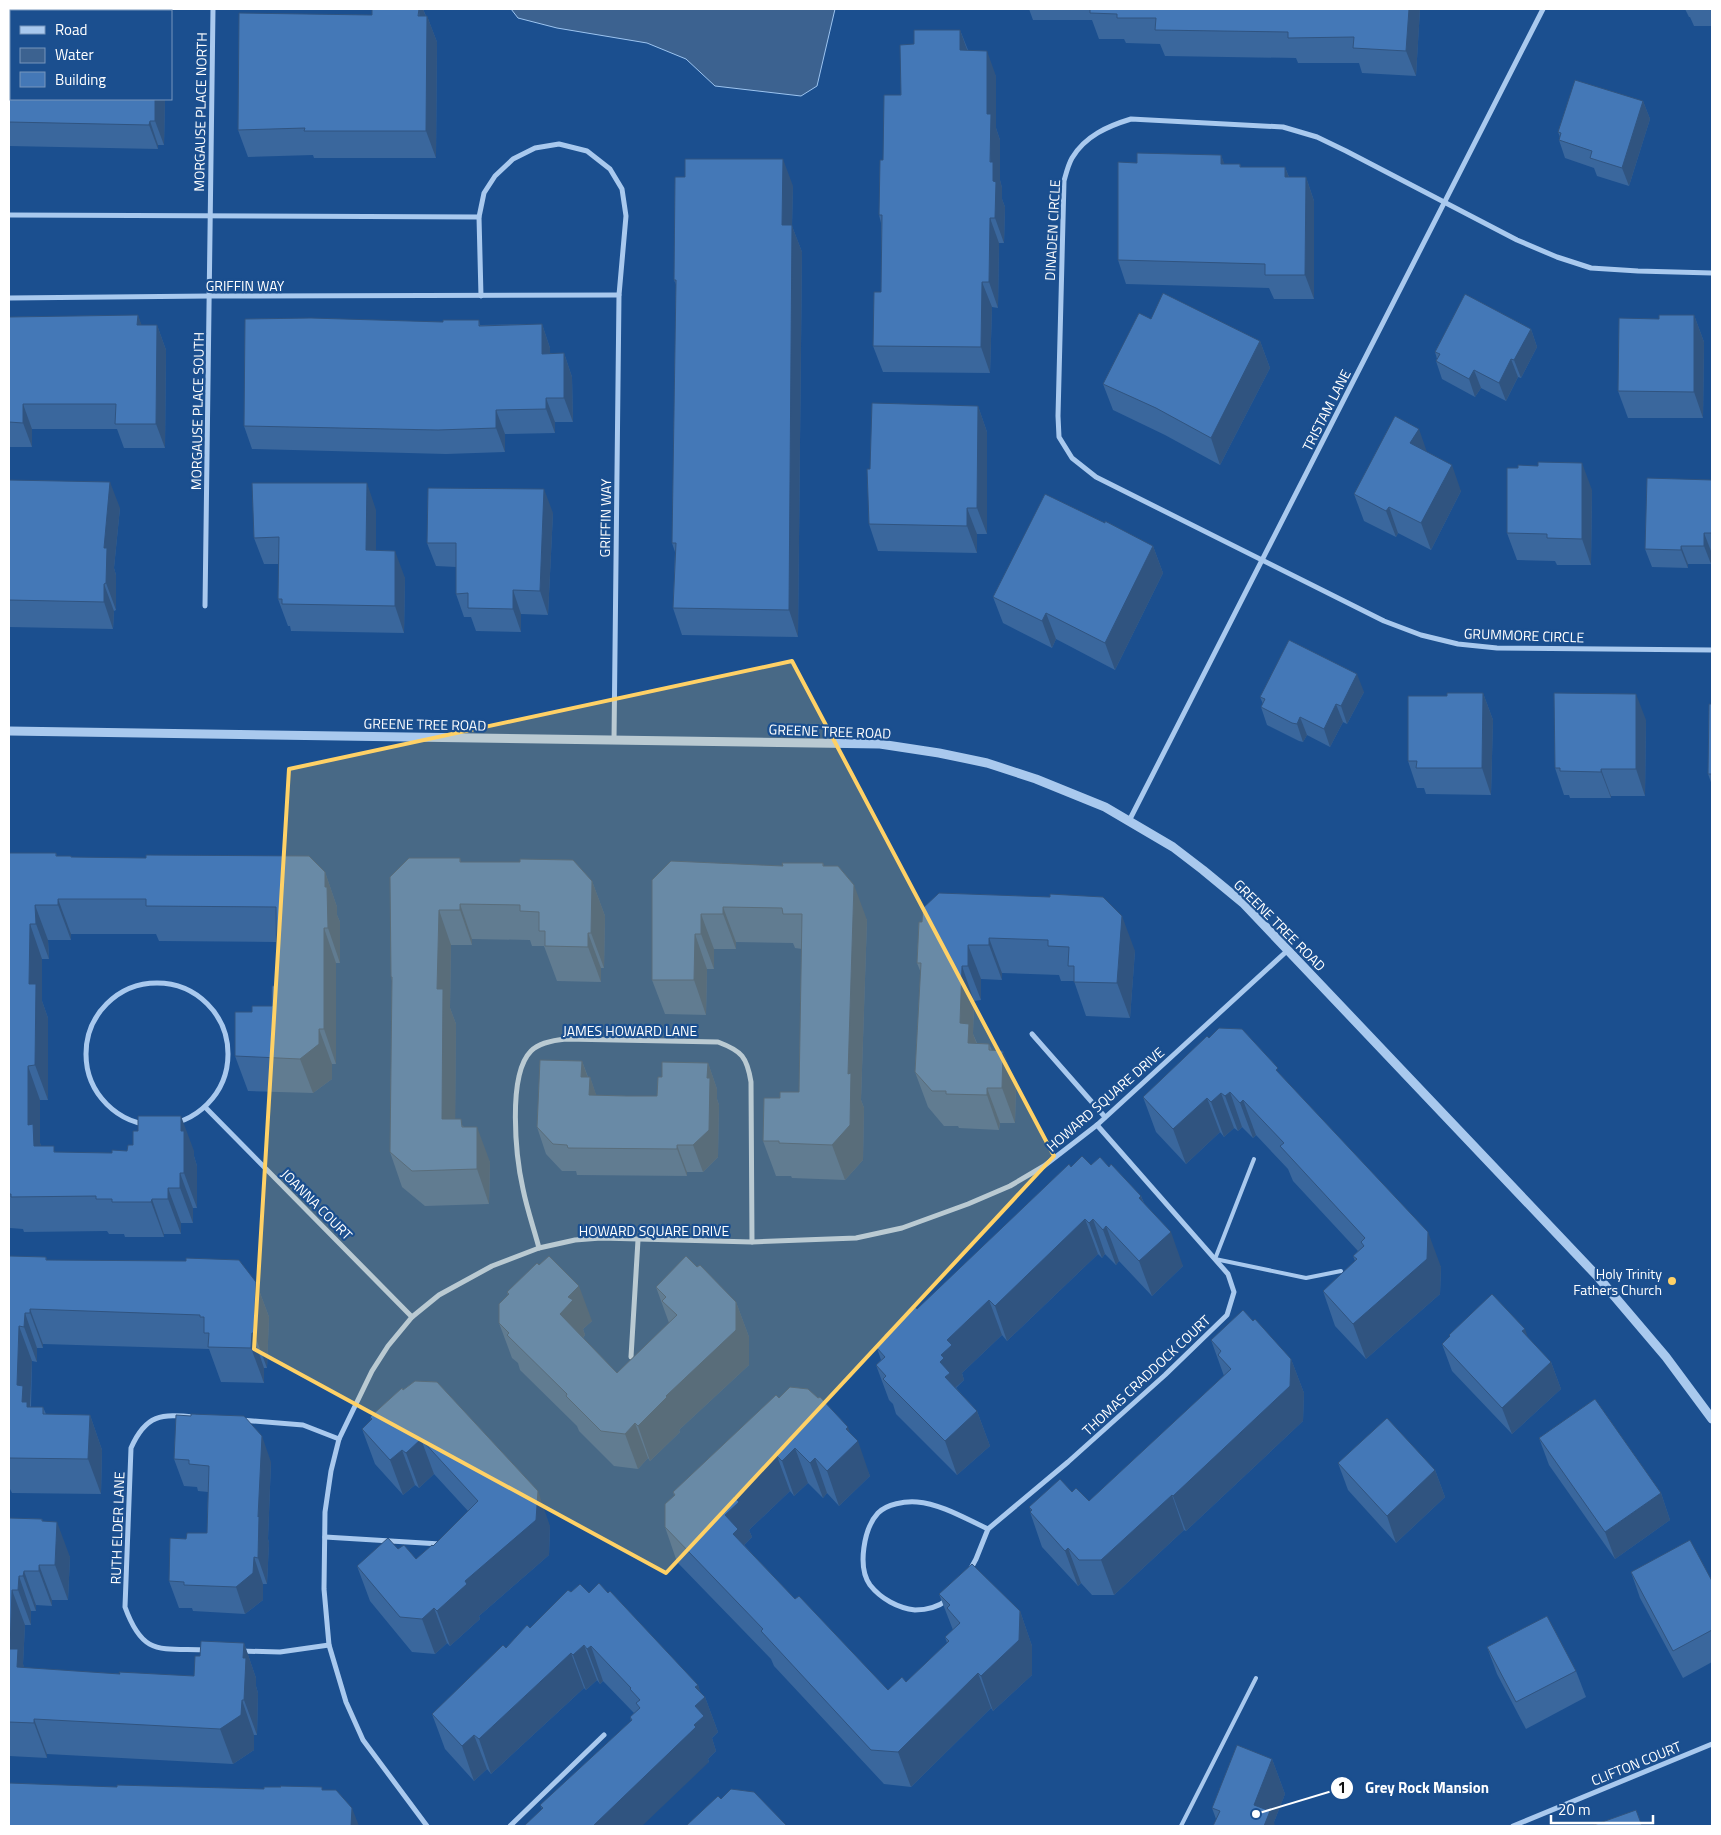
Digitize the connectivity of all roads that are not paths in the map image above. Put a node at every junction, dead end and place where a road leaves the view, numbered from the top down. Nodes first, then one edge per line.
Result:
1 (213, 9) edge
2 (1543, 9) edge
3 (1444, 202) junction
4 (9, 215) edge
5 (210, 216) junction
6 (479, 217) junction
7 (1712, 273) edge
8 (619, 295) junction
9 (210, 296) junction
10 (481, 296) junction
11 (9, 298) edge
12 (1262, 560) junction
13 (205, 606) dead end
14 (1712, 650) edge
15 (9, 731) edge
16 (614, 740) junction
17 (1129, 821) junction
18 (1288, 950) junction
19 (1032, 1034) dead end
20 (205, 1107) junction
21 (1105, 1117) junction
22 (1097, 1125) junction
23 (1254, 1160) dead end
24 (638, 1240) junction
25 (752, 1242) junction
26 (539, 1248) junction
27 (1215, 1259) junction
28 (1341, 1271) edge
29 (412, 1317) junction
30 (631, 1357) edge
31 (199, 1417) edge
32 (1712, 1419) edge
33 (237, 1420) edge
34 (339, 1439) junction
35 (988, 1529) junction
36 (325, 1537) junction
37 (440, 1544) edge
38 (968, 1573) edge
39 (949, 1598) edge
40 (330, 1645) junction
41 (214, 1650) edge
42 (233, 1650) edge
43 (1256, 1678) dead end
44 (604, 1735) dead end
45 (1712, 1744) edge
46 (427, 1826) edge
47 (510, 1826) edge
48 (1181, 1826) edge
49 (1513, 1826) edge

1 - 5 street, MORGAUSE PLACE NORTH
2 - 3 street, TRISTAM LANE
3 - 7 street
3 - 12 street, TRISTAM LANE
3 - 12 street, DINADEN CIRCLE
4 - 5 street
5 - 6 street
5 - 9 street, MORGAUSE PLACE SOUTH
6 - 8 street, GRIFFIN WAY
6 - 10 street, GRIFFIN WAY
8 - 10 street, GRIFFIN WAY
8 - 16 street, GRIFFIN WAY
9 - 10 street, GRIFFIN WAY
9 - 11 street, GRIFFIN WAY
9 - 13 street, MORGAUSE PLACE SOUTH
12 - 14 street, GRUMMORE CIRCLE
12 - 17 street, TRISTAM LANE
15 - 16 street, GREENE TREE ROAD
16 - 17 street, GREENE TREE ROAD
17 - 18 street, GREENE TREE ROAD
18 - 21 street, HOWARD SQUARE DRIVE
18 - 32 street, GREENE TREE ROAD
19 - 21 street
20 - 20 street
20 - 29 street, JOANNA COURT
21 - 22 street, HOWARD SQUARE DRIVE
22 - 25 street, HOWARD SQUARE DRIVE
22 - 27 street, THOMAS CRADDOCK COURT
23 - 27 lane
24 - 25 street, HOWARD SQUARE DRIVE
24 - 26 street, HOWARD SQUARE DRIVE
24 - 30 street
25 - 26 street, JAMES HOWARD LANE
26 - 29 street, HOWARD SQUARE DRIVE
27 - 28 lane
27 - 35 street, THOMAS CRADDOCK COURT
29 - 34 street, HOWARD SQUARE DRIVE
31 - 41 street, RUTH ELDER LANE
33 - 34 street
34 - 36 street, HOWARD SQUARE DRIVE
35 - 38 street, THOMAS CRADDOCK COURT
35 - 39 street
36 - 37 street
36 - 40 street, HOWARD SQUARE DRIVE
40 - 42 street
40 - 46 street, HOWARD SQUARE DRIVE
43 - 48 lane
44 - 47 street
45 - 49 street, CLIFTON COURT

